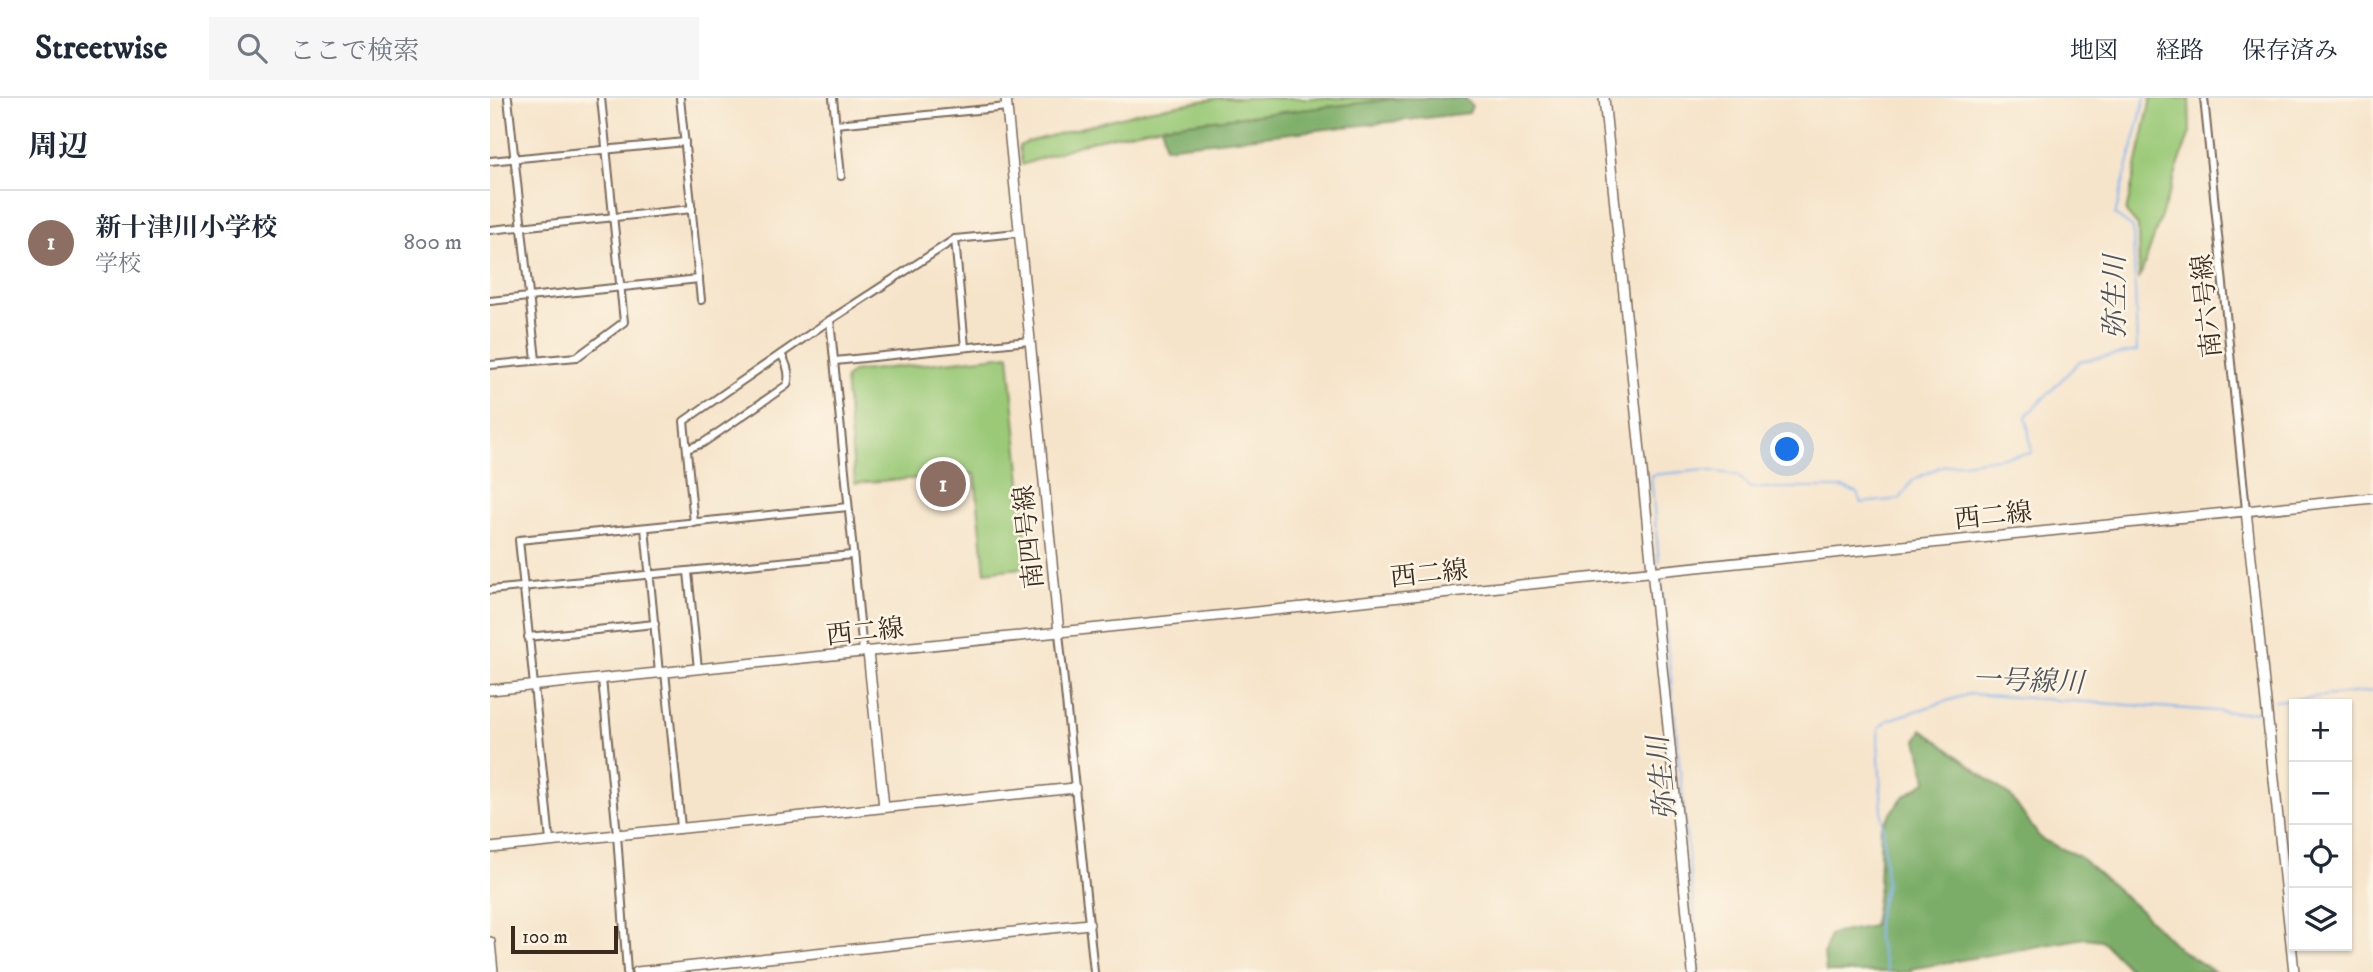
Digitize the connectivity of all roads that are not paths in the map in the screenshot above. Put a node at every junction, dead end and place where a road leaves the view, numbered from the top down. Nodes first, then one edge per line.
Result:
1 (508, 98) edge
2 (601, 98) edge
3 (680, 98) edge
4 (833, 98) edge
5 (1604, 98) edge
6 (2204, 98) edge
7 (1007, 103) edge
8 (836, 124) junction
9 (685, 142) junction
10 (606, 150) junction
11 (515, 159) junction
12 (490, 161) edge
13 (841, 176) dead end
14 (692, 209) junction
15 (613, 217) junction
16 (522, 227) junction
17 (490, 230) edge
18 (1018, 233) junction
19 (955, 239) junction
20 (699, 279) junction
21 (620, 288) junction
22 (530, 297) junction
23 (701, 300) dead end
24 (490, 301) edge
25 (830, 320) junction
26 (1029, 341) junction
27 (965, 347) junction
28 (781, 354) junction
29 (536, 360) junction
30 (835, 361) junction
31 (490, 365) edge
32 (687, 449) junction
33 (2373, 498) edge
34 (848, 507) junction
35 (2246, 510) junction
36 (694, 523) junction
37 (645, 528) junction
38 (852, 555) junction
39 (1653, 571) junction
40 (688, 572) junction
41 (650, 576) junction
42 (523, 587) junction
43 (490, 590) edge
44 (655, 624) junction
45 (1059, 632) junction
46 (528, 637) junction
47 (866, 652) junction
48 (698, 669) junction
49 (662, 673) junction
50 (602, 679) junction
51 (533, 686) junction
52 (490, 690) edge
53 (1075, 788) junction
54 (884, 807) junction
55 (681, 827) junction
56 (617, 835) junction
57 (550, 841) junction
58 (490, 848) edge
59 (1089, 924) junction
60 (490, 942) edge
61 (735, 968) edge
62 (493, 972) edge
63 (627, 972) edge
64 (637, 972) edge
65 (1094, 972) edge
66 (1693, 972) edge
67 (2294, 972) edge

1 - 11 street
2 - 10 street
3 - 9 street
4 - 8 street
5 - 39 street
6 - 35 street, 南六号線
7 - 8 street
7 - 18 street, 南四号線
8 - 13 street
9 - 10 street
9 - 14 street
10 - 11 street
10 - 15 street
11 - 12 street
11 - 16 street
14 - 15 street
14 - 20 street
15 - 16 street
15 - 21 street
16 - 17 street
16 - 22 street
18 - 19 street
18 - 26 street, 南四号線
19 - 25 street
19 - 27 street
20 - 21 street
20 - 23 street
21 - 22 street
21 - 29 street
22 - 24 street
22 - 29 street
25 - 28 street
25 - 30 street
26 - 27 street
26 - 45 street, 南四号線
27 - 30 street
28 - 32 street
28 - 32 street
29 - 31 street
30 - 34 street
32 - 36 street
33 - 35 street, 西二線
34 - 36 street
34 - 38 street
35 - 39 street, 西二線
35 - 67 street
36 - 37 street
37 - 41 street
37 - 42 street
38 - 40 street
38 - 47 street
39 - 45 street, 西二線
39 - 66 street
40 - 41 street
40 - 48 street
41 - 42 street
41 - 44 street
42 - 43 street
42 - 46 street
44 - 46 street
44 - 49 street
45 - 47 street, 西二線
45 - 53 street, 南四号線
46 - 51 street
47 - 48 street, 西二線
47 - 54 street
48 - 49 street, 西二線
49 - 50 street, 西二線
49 - 55 street
50 - 51 street, 西二線
50 - 56 street
51 - 52 street, 西二線
51 - 57 street
53 - 54 street
53 - 59 street, 南四号線
54 - 55 street
55 - 56 street
56 - 57 street
56 - 63 street
57 - 58 street
59 - 61 street
59 - 65 street, 南四号線
60 - 62 street
61 - 64 street

